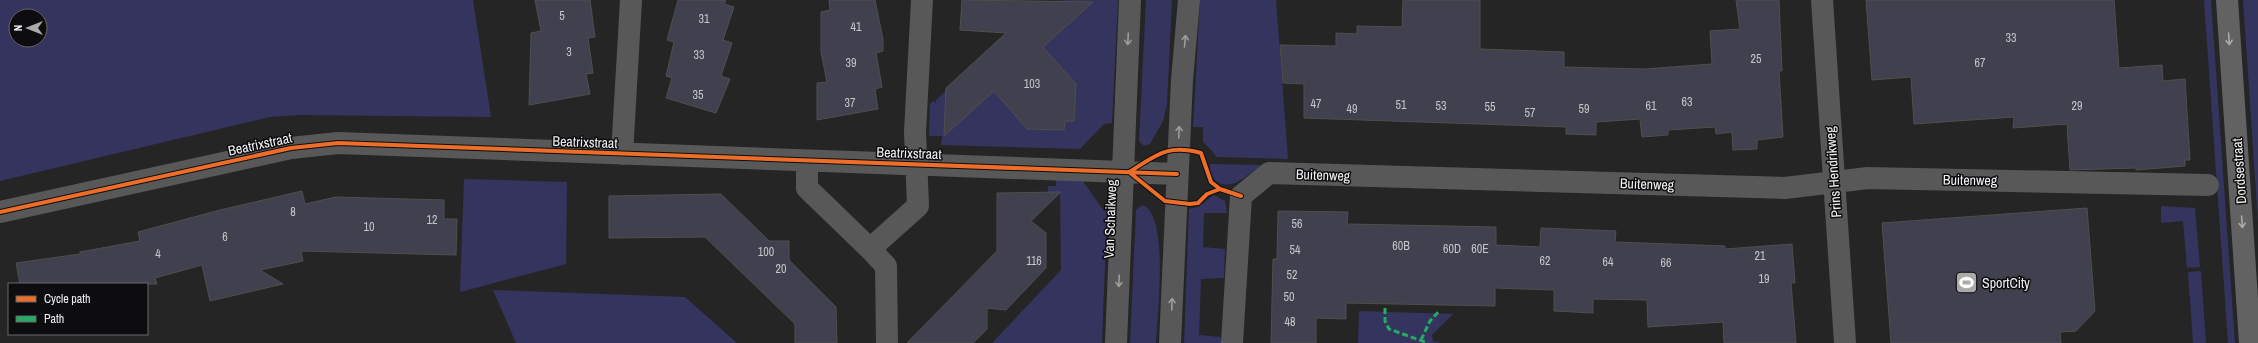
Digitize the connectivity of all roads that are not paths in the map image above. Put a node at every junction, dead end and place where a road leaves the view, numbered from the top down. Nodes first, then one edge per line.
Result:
1 (631, 0) edge
2 (922, 0) edge
3 (1130, 0) edge
4 (1189, 0) edge
5 (1822, 0) edge
6 (2227, 0) edge
7 (622, 154) junction
8 (807, 161) junction
9 (916, 163) junction
10 (1123, 171) junction
11 (1177, 174) junction
12 (1833, 182) junction
13 (2208, 185) dead end
14 (0, 212) edge
15 (870, 249) junction
16 (887, 343) edge
17 (1116, 343) edge
18 (1170, 343) edge
19 (1232, 343) edge
20 (1845, 343) edge
21 (2250, 343) edge

1 - 7 street, Beatrixstraat
2 - 9 street, Beatrixstraat
3 -> 10 street, Van Schaikweg
11 -> 4 street
5 - 12 street, Prins Hendrikweg
6 -> 21 main road, Dordsestraat
7 - 8 street, Beatrixstraat
7 - 14 street, Beatrixstraat
8 - 9 street, Beatrixstraat
8 - 15 street
9 - 10 street, Beatrixstraat
9 - 15 street, Beatrixstraat
10 - 11 street, Beatrixstraat
10 -> 17 street, Van Schaikweg
18 -> 11 street
12 - 13 street, Buitenweg
12 - 19 street, Buitenweg
12 - 20 street, Prins Hendrikweg
15 - 16 street

